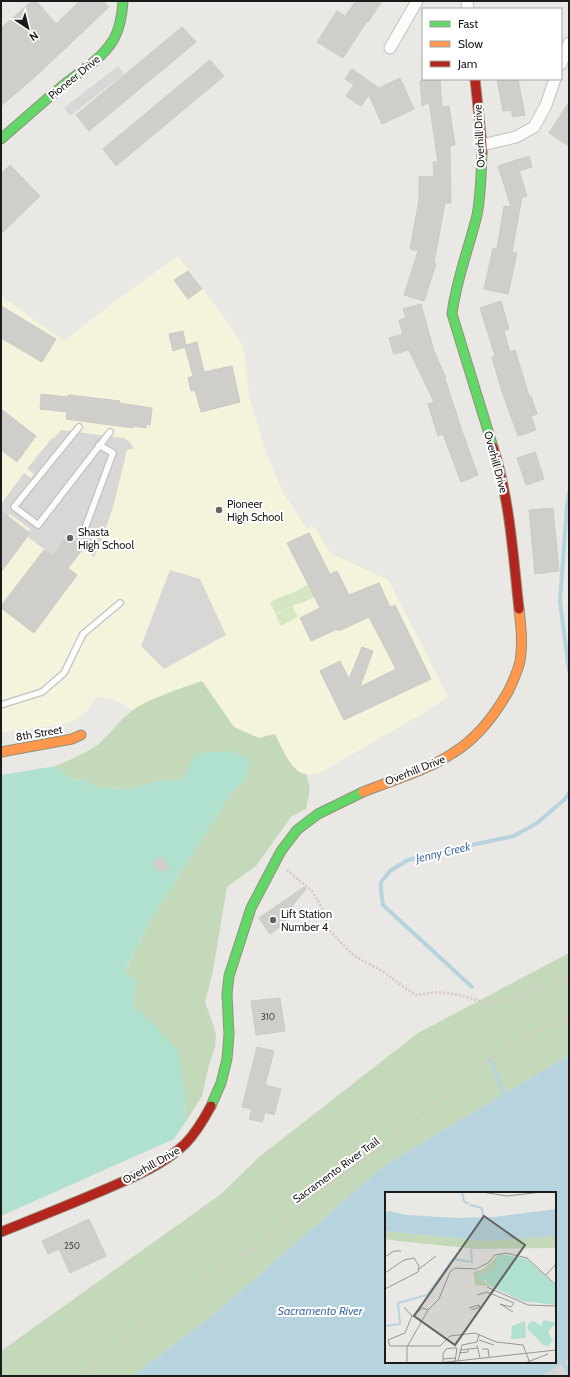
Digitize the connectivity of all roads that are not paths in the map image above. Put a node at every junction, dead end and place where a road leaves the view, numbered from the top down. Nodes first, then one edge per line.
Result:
1 (123, 1) edge
2 (417, 1) edge
3 (569, 42) edge
4 (390, 48) dead end
5 (562, 61) edge
6 (475, 80) edge
7 (555, 80) edge
8 (1, 139) edge
9 (482, 144) junction
10 (79, 427) dead end
11 (110, 432) dead end
12 (99, 445) junction
13 (85, 528) dead end
14 (120, 603) dead end
15 (1, 705) edge
16 (81, 735) dead end
17 (1, 752) edge
18 (1, 1232) edge

1 - 8 street, Pioneer Drive
2 - 4 street
3 - 5 street
6 - 9 street, Overhill Drive
7 - 9 street
9 - 18 street, Overhill Drive
10 - 12 lane
11 - 12 lane
12 - 13 lane
14 - 15 lane
16 - 17 street, 8th Street

